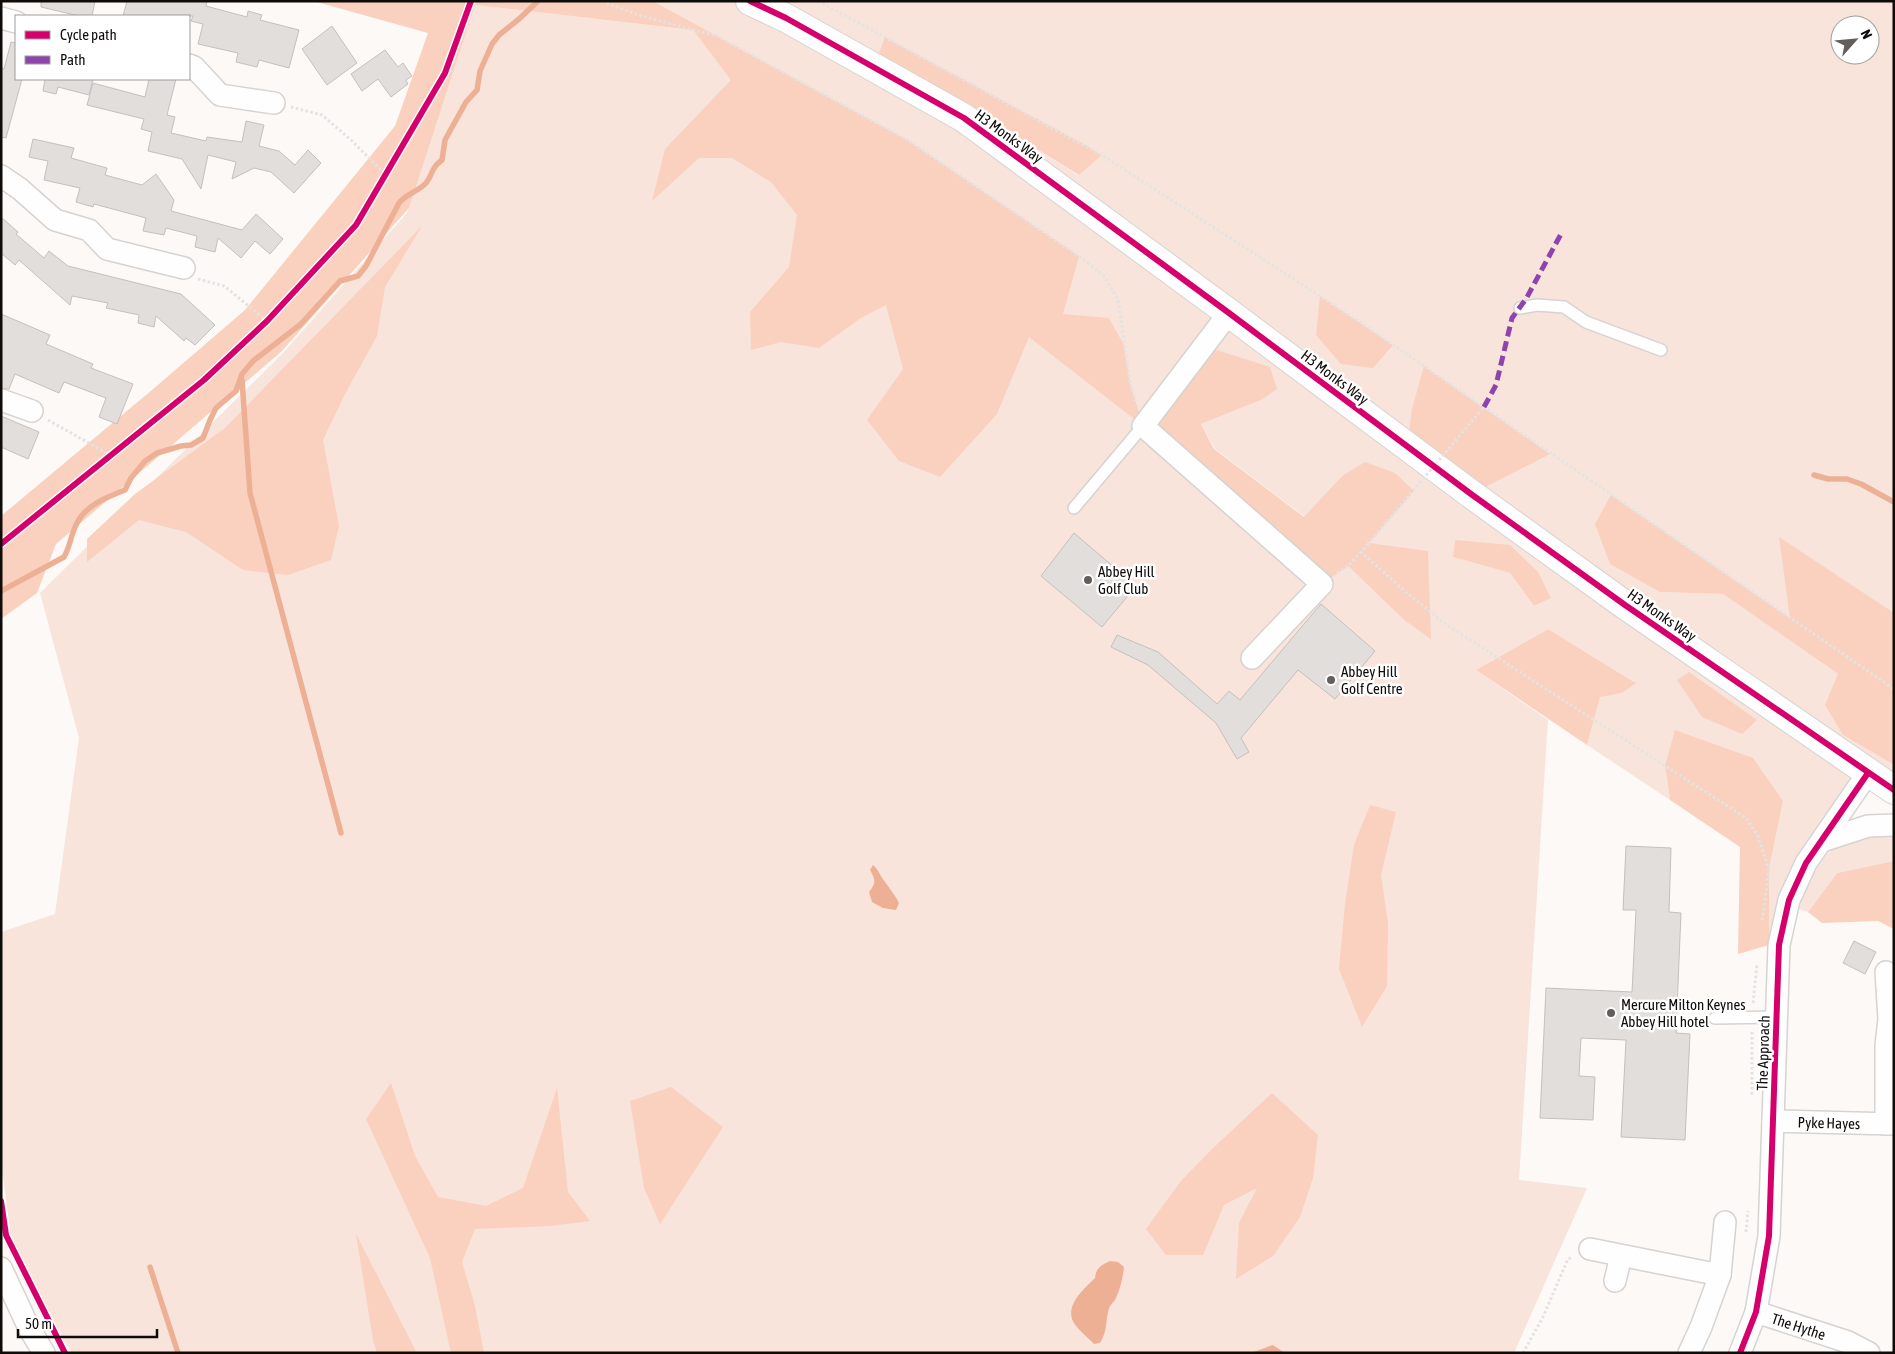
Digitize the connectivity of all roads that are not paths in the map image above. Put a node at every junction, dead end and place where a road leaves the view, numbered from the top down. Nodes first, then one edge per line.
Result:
1 (750, 1) edge
2 (1, 18) edge
3 (15, 22) edge
4 (190, 66) edge
5 (274, 103) road end
6 (1, 176) edge
7 (184, 268) road end
8 (1520, 308) dead end
9 (1229, 313) junction
10 (1661, 350) dead end
11 (1, 400) edge
12 (32, 411) road end
13 (1143, 426) junction
14 (1074, 508) dead end
15 (1252, 658) dead end
16 (1868, 773) junction
17 (1894, 790) edge
18 (1894, 825) edge
19 (1822, 841) junction
20 (1886, 972) dead end
21 (1777, 1017) junction
22 (1715, 1018) dead end
23 (1773, 1121) junction
24 (1890, 1124) edge
25 (1725, 1222) dead end
26 (1590, 1249) road end
27 (1621, 1256) junction
28 (1, 1268) edge
29 (1720, 1275) junction
30 (1615, 1281) dead end
31 (1756, 1312) junction
32 (44, 1353) edge
33 (1688, 1353) edge
34 (1740, 1353) edge
35 (1869, 1353) edge

1 - 9 street, H3 Monks Way
2 - 3 street
4 - 5 street
6 - 7 street
8 - 10 lane
9 - 13 street
9 - 16 street, H3 Monks Way
11 - 12 street
13 - 14 lane
13 - 15 street
16 - 17 street, H3 Monks Way
16 - 19 street, The Approach
18 - 19 street
19 - 21 street, The Approach
20 - 24 street, Pyke Hayes
21 - 22 lane
21 - 23 street, The Approach
23 - 24 street, Pyke Hayes
23 - 31 street, The Approach
25 - 29 street
26 - 27 street
27 - 29 street
27 - 30 street
28 - 32 street
29 - 33 street
31 - 34 street, The Approach
31 - 35 street, The Hythe

